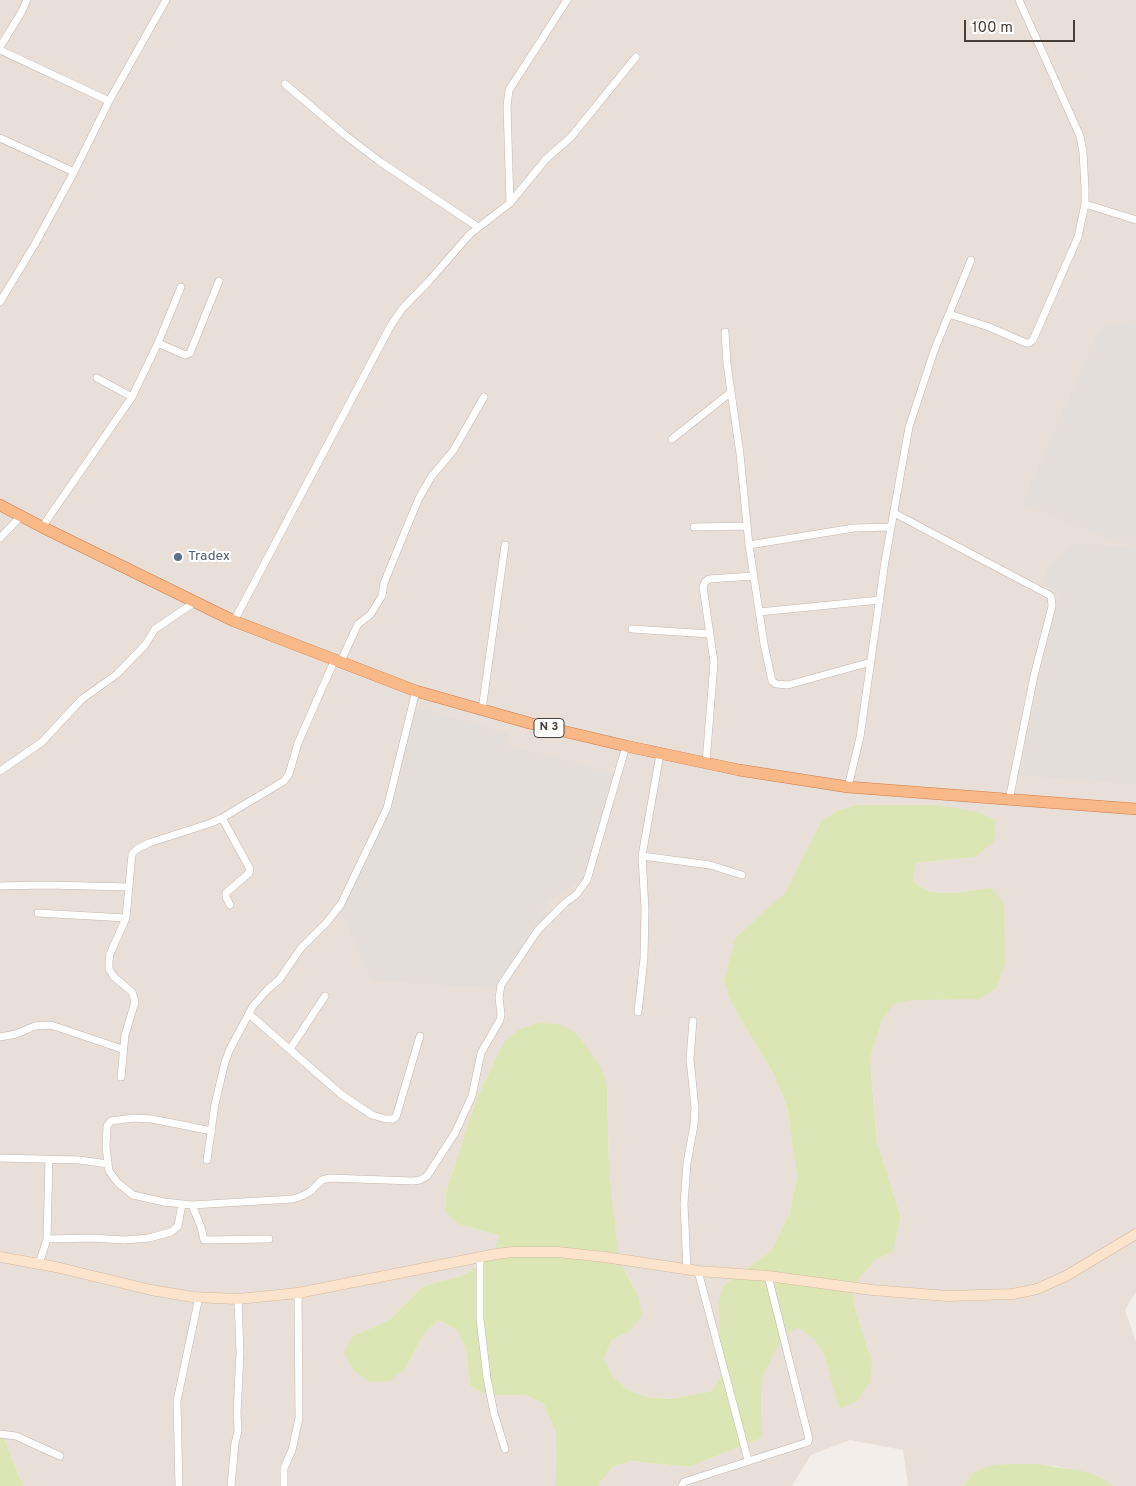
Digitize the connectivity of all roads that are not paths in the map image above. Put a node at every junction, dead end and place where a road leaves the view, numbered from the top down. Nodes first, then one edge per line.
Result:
1 (166, 0) edge
2 (567, 0) edge
3 (1019, 0) edge
4 (25, 1) edge
5 (0, 49) edge
6 (636, 58) dead end
7 (285, 84) dead end
8 (109, 101) junction
9 (0, 138) edge
10 (74, 172) junction
11 (510, 203) junction
12 (1085, 204) junction
13 (1136, 220) edge
14 (478, 227) junction
15 (971, 260) dead end
16 (219, 281) dead end
17 (181, 287) dead end
18 (0, 302) edge
19 (949, 314) junction
20 (725, 332) dead end
21 (158, 343) junction
22 (97, 378) dead end
23 (731, 392) junction
24 (132, 397) junction
25 (484, 397) dead end
26 (672, 439) dead end
27 (0, 505) edge
28 (894, 513) junction
29 (21, 516) junction
30 (747, 526) junction
31 (42, 527) junction
32 (694, 527) dead end
33 (891, 527) junction
34 (0, 538) edge
35 (505, 545) dead end
36 (749, 545) junction
37 (753, 576) junction
38 (880, 600) junction
39 (195, 602) junction
40 (759, 612) junction
41 (234, 621) junction
42 (632, 629) dead end
43 (710, 634) junction
44 (338, 660) junction
45 (871, 662) junction
46 (416, 690) junction
47 (482, 710) junction
48 (626, 746) junction
49 (660, 754) junction
50 (706, 763) junction
51 (0, 772) edge
52 (848, 787) junction
53 (1009, 800) junction
54 (1136, 809) edge
55 (222, 818) junction
56 (642, 856) junction
57 (742, 875) dead end
58 (0, 886) edge
59 (129, 887) junction
60 (230, 905) dead end
61 (38, 913) dead end
62 (126, 918) junction
63 (325, 996) dead end
64 (638, 1012) dead end
65 (249, 1014) junction
66 (693, 1022) dead end
67 (420, 1036) dead end
68 (0, 1037) edge
69 (122, 1048) junction
70 (290, 1049) junction
71 (121, 1077) dead end
72 (212, 1131) junction
73 (0, 1158) edge
74 (49, 1159) junction
75 (207, 1160) dead end
76 (108, 1164) junction
77 (182, 1204) junction
78 (192, 1205) junction
79 (1136, 1234) edge
80 (47, 1239) junction
81 (269, 1239) dead end
82 (0, 1257) edge
83 (480, 1257) junction
84 (38, 1264) junction
85 (692, 1270) junction
86 (768, 1276) junction
87 (298, 1294) junction
88 (198, 1297) junction
89 (238, 1299) junction
90 (0, 1434) edge
91 (505, 1449) dead end
92 (60, 1456) dead end
93 (748, 1460) junction
94 (179, 1486) edge
95 (230, 1486) edge
96 (284, 1486) edge
97 (682, 1486) edge

1 - 8 street
2 - 11 street
3 - 12 street
4 - 5 street
5 - 8 street
6 - 11 street
7 - 14 street
8 - 10 street
9 - 10 street
10 - 18 street
11 - 14 street
12 - 13 street
12 - 19 street
14 - 41 street
15 - 19 street
16 - 21 street
17 - 21 street
19 - 28 street
20 - 23 street
21 - 24 street
22 - 24 street
23 - 26 street
23 - 30 street
24 - 31 street
25 - 44 street
27 - 29 highway, N 3
28 - 33 street
28 - 53 street
29 - 31 highway, N 3
29 - 34 street
30 - 32 street
30 - 36 street
31 - 39 highway, N 3
33 - 36 street
33 - 38 street
35 - 47 street
36 - 37 street
37 - 40 street
37 - 43 street
38 - 40 street
38 - 45 street
39 - 41 highway, N 3
39 - 51 street
40 - 45 street
41 - 44 highway, N 3
42 - 43 street
43 - 50 street
44 - 46 highway, N 3
44 - 55 street
45 - 52 street
46 - 47 highway, N 3
46 - 65 street
47 - 48 highway, N 3
48 - 49 highway, N 3
48 - 78 street
49 - 50 highway, N 3
49 - 56 street
50 - 52 highway, N 3
52 - 53 highway, N 3
53 - 54 highway, N 3
55 - 59 street
55 - 60 street
56 - 57 street
56 - 64 street
58 - 59 street
59 - 62 street
61 - 62 street
62 - 69 street
63 - 70 street
65 - 70 street
65 - 72 street
66 - 85 street
67 - 70 street
68 - 69 street
69 - 71 street
72 - 75 street
72 - 76 street
73 - 74 street
74 - 76 street
74 - 80 street
76 - 77 street
77 - 78 street
77 - 80 street
78 - 81 street
79 - 86 main road
80 - 84 street
82 - 84 main road
83 - 85 main road
83 - 87 main road
83 - 91 street
84 - 88 main road
85 - 86 main road
85 - 93 street
86 - 93 street
87 - 89 main road
87 - 96 street
88 - 89 main road
88 - 94 street
89 - 95 street
90 - 92 street
93 - 97 street

